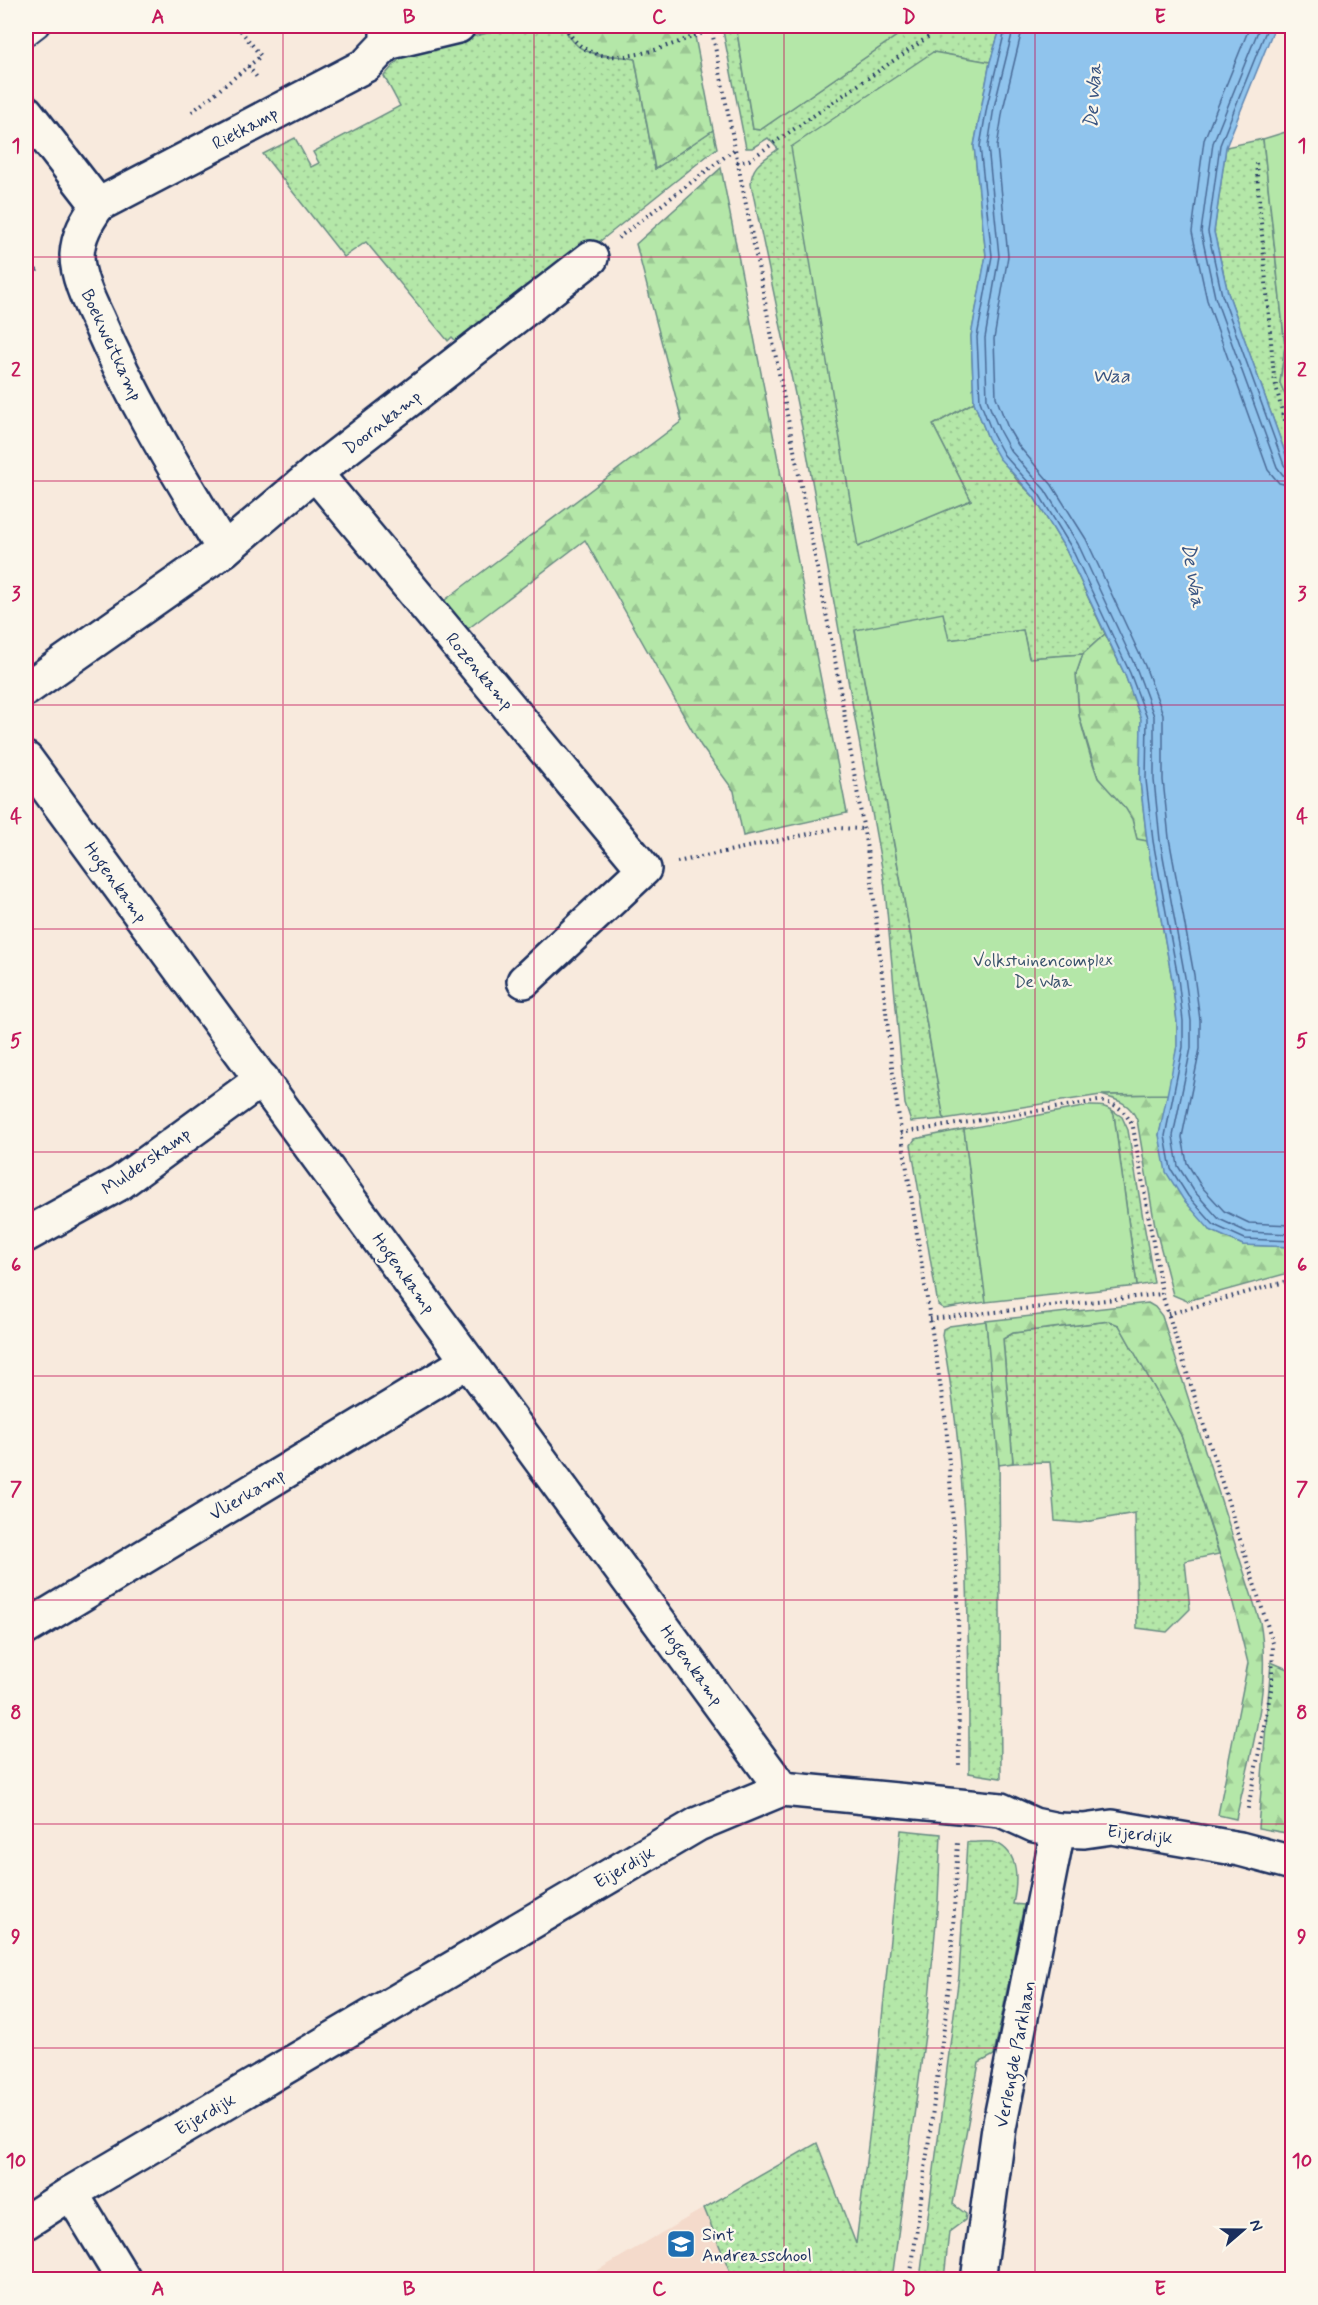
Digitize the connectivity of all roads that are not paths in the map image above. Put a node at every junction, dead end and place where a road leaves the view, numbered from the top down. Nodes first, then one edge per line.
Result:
1 (39, 26) edge
2 (458, 26) edge
3 (387, 34) edge
4 (26, 36) edge
5 (26, 112) edge
6 (98, 205) junction
7 (591, 258) road end
8 (315, 474) junction
9 (224, 550) junction
10 (26, 690) edge
11 (26, 759) edge
12 (524, 981) dead end
13 (262, 1079) junction
14 (26, 1235) edge
15 (468, 1361) junction
16 (26, 1628) edge
17 (782, 1789) junction
18 (1058, 1830) junction
19 (1293, 1863) edge
20 (71, 2193) junction
21 (26, 2222) edge
22 (124, 2280) edge
23 (978, 2280) edge

1 - 4 lane
2 - 3 street, Rietkamp
3 - 6 street, Rietkamp
5 - 6 street
6 - 9 street, Boekweitkamp
7 - 8 street, Doornkamp
8 - 9 street, Doornkamp
8 - 12 street, Rozenkamp
9 - 10 street, Doornkamp
11 - 13 street, Hogenkamp
13 - 14 street, Mulderskamp
13 - 15 street, Hogenkamp
15 - 16 street, Vlierkamp
15 - 17 street, Hogenkamp
17 - 18 street, Eijerdijk
17 - 20 street, Eijerdijk
18 - 19 street, Eijerdijk
18 - 23 street, Verlengde Parklaan
20 - 21 street, Eijerdijk
20 - 22 street

